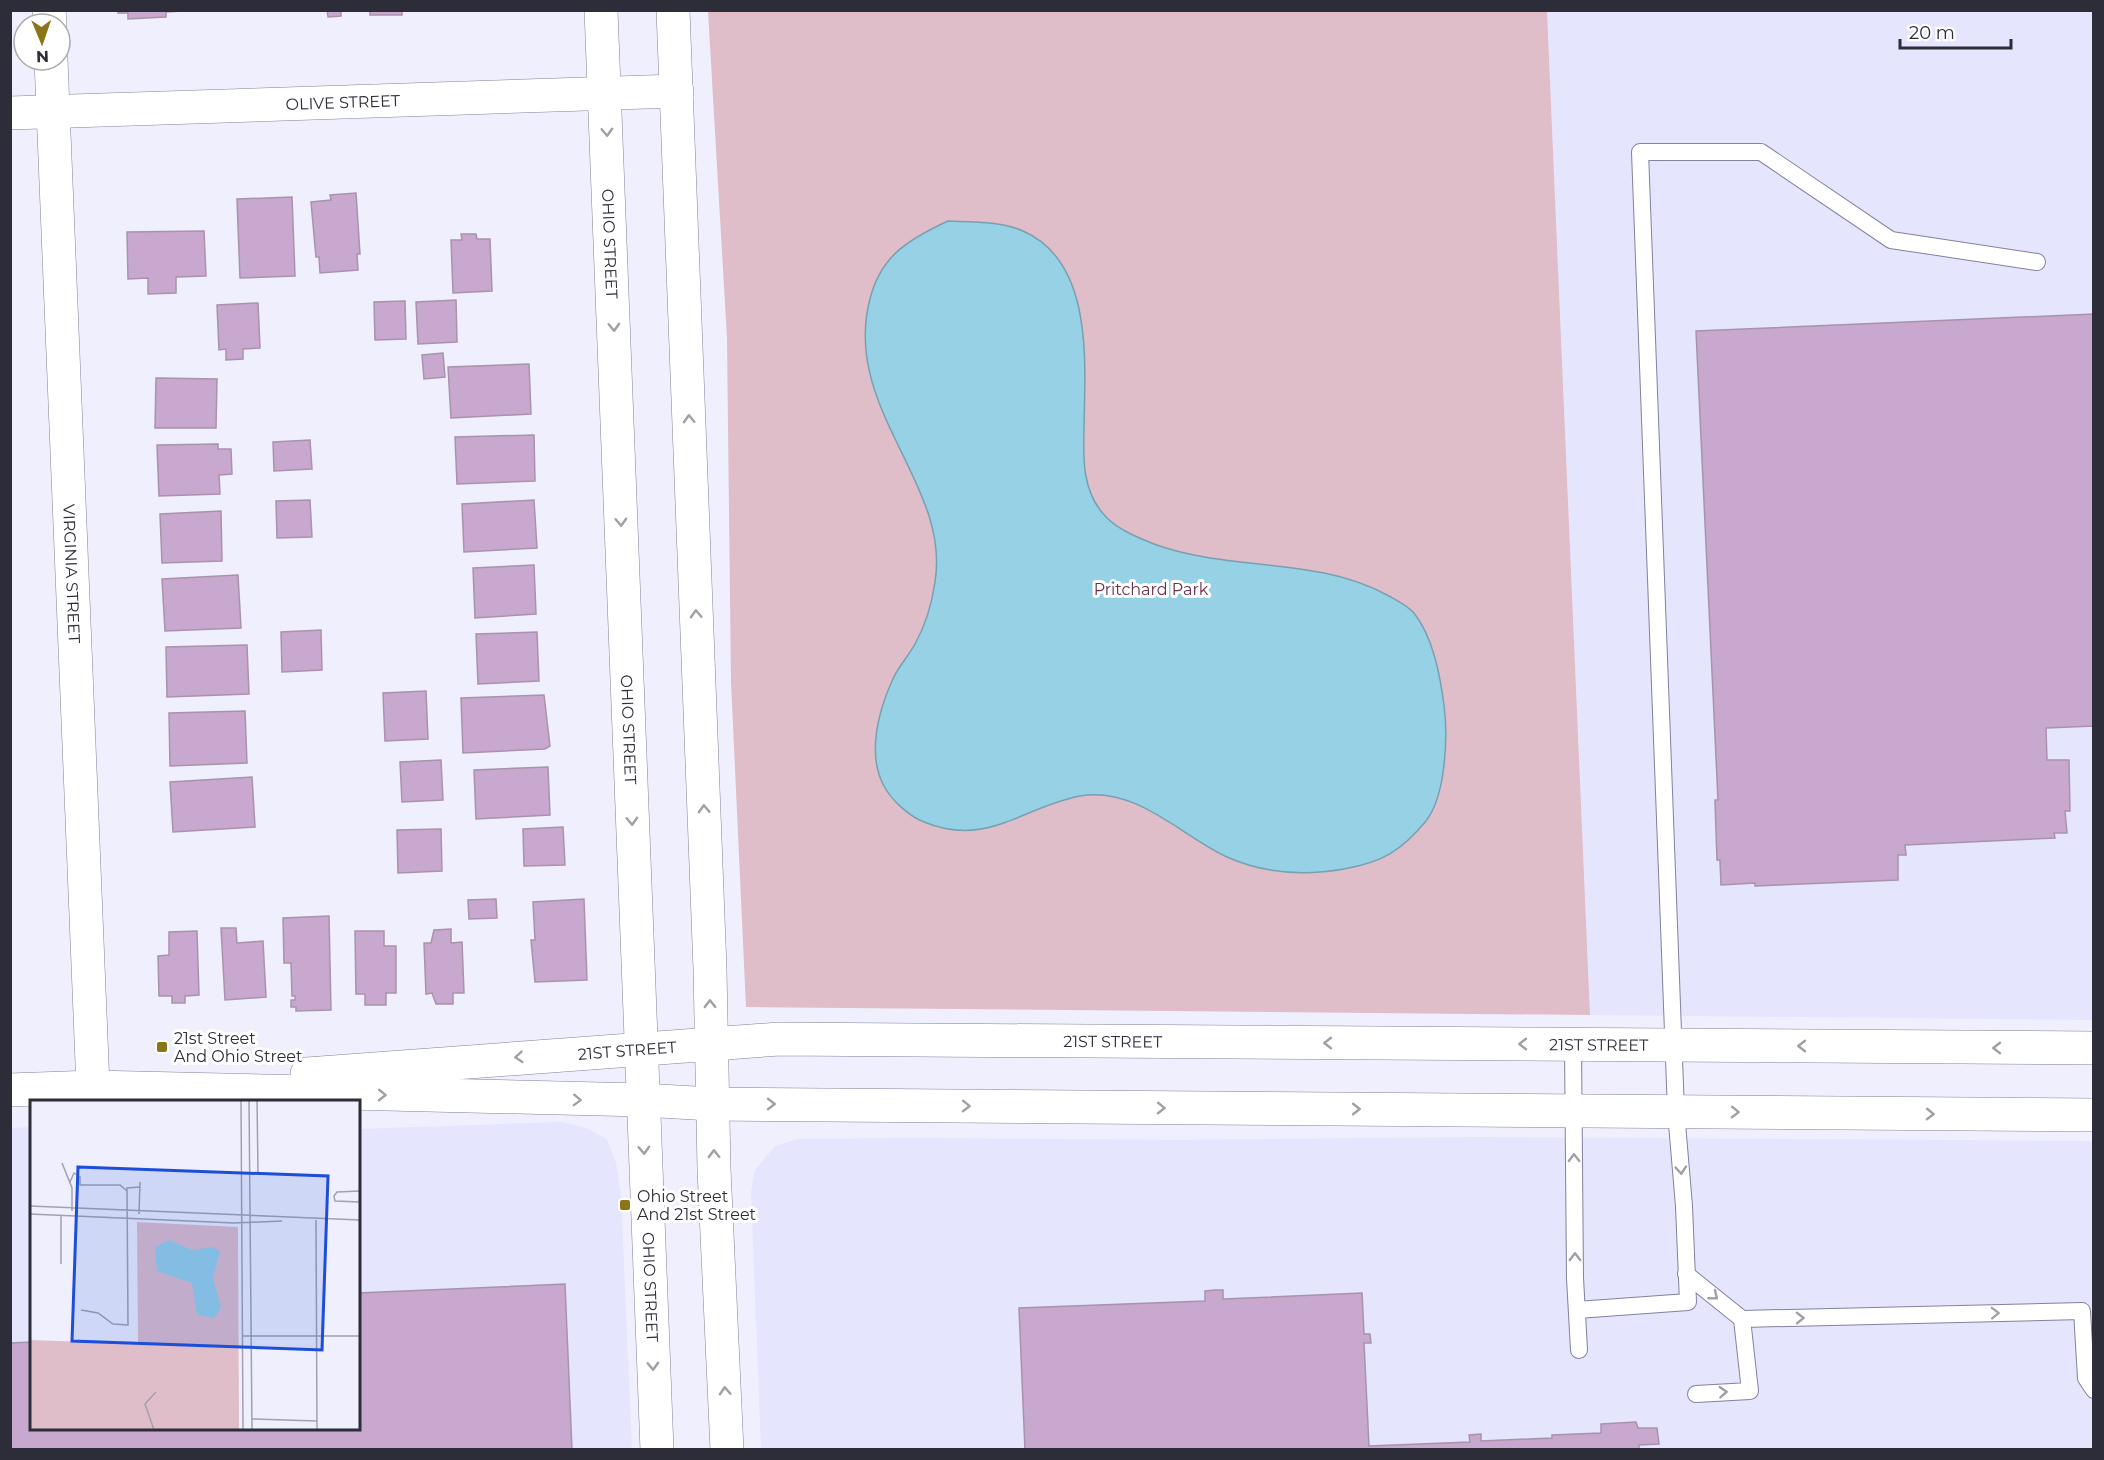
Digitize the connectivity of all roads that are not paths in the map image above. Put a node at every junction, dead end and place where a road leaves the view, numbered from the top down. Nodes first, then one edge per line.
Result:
1 (601, 10) edge
2 (673, 10) edge
3 (51, 72) edge
4 (677, 91) junction
5 (605, 94) junction
6 (53, 110) junction
7 (10, 112) edge
8 (2037, 262) dead end
9 (711, 1044) junction
10 (1573, 1045) junction
11 (1674, 1045) junction
12 (2094, 1048) edge
13 (641, 1050) junction
14 (93, 1087) junction
15 (134, 1088) junction
16 (10, 1090) edge
17 (642, 1100) junction
18 (712, 1104) junction
19 (1573, 1111) junction
20 (1676, 1112) junction
21 (2094, 1116) edge
22 (1686, 1274) junction
23 (1577, 1310) junction
24 (1742, 1319) junction
25 (1580, 1350) dead end
26 (2094, 1390) edge
27 (1696, 1394) dead end
28 (657, 1449) edge
29 (728, 1449) edge

1 - 5 street, OHIO STREET
2 - 4 street
3 - 6 street, VIRGINIA STREET
4 - 5 street, OLIVE STREET
9 -> 4 street
5 - 6 street, OLIVE STREET
5 -> 13 street, OHIO STREET
6 - 7 street, OLIVE STREET
6 - 14 street, VIRGINIA STREET
8 - 11 lane
10 -> 9 street, 21ST STREET
9 - 13 street, 21ST STREET
9 - 18 street
10 - 11 street, 21ST STREET
10 - 19 lane
12 -> 11 street, 21ST STREET
11 - 20 lane
13 -> 15 street, 21ST STREET
13 - 17 street, OHIO STREET
14 - 15 street, 21ST STREET
14 - 16 street, 21ST STREET
15 -> 17 street, 21ST STREET
17 - 18 street, 21ST STREET
17 -> 28 street, OHIO STREET
18 -> 19 street, 21ST STREET
29 -> 18 street
19 - 20 street, 21ST STREET
23 -> 19 lane
20 -> 21 street, 21ST STREET
20 -> 22 lane
22 - 23 lane
22 -> 24 lane
23 - 25 lane
24 -> 26 lane
27 -> 24 lane

